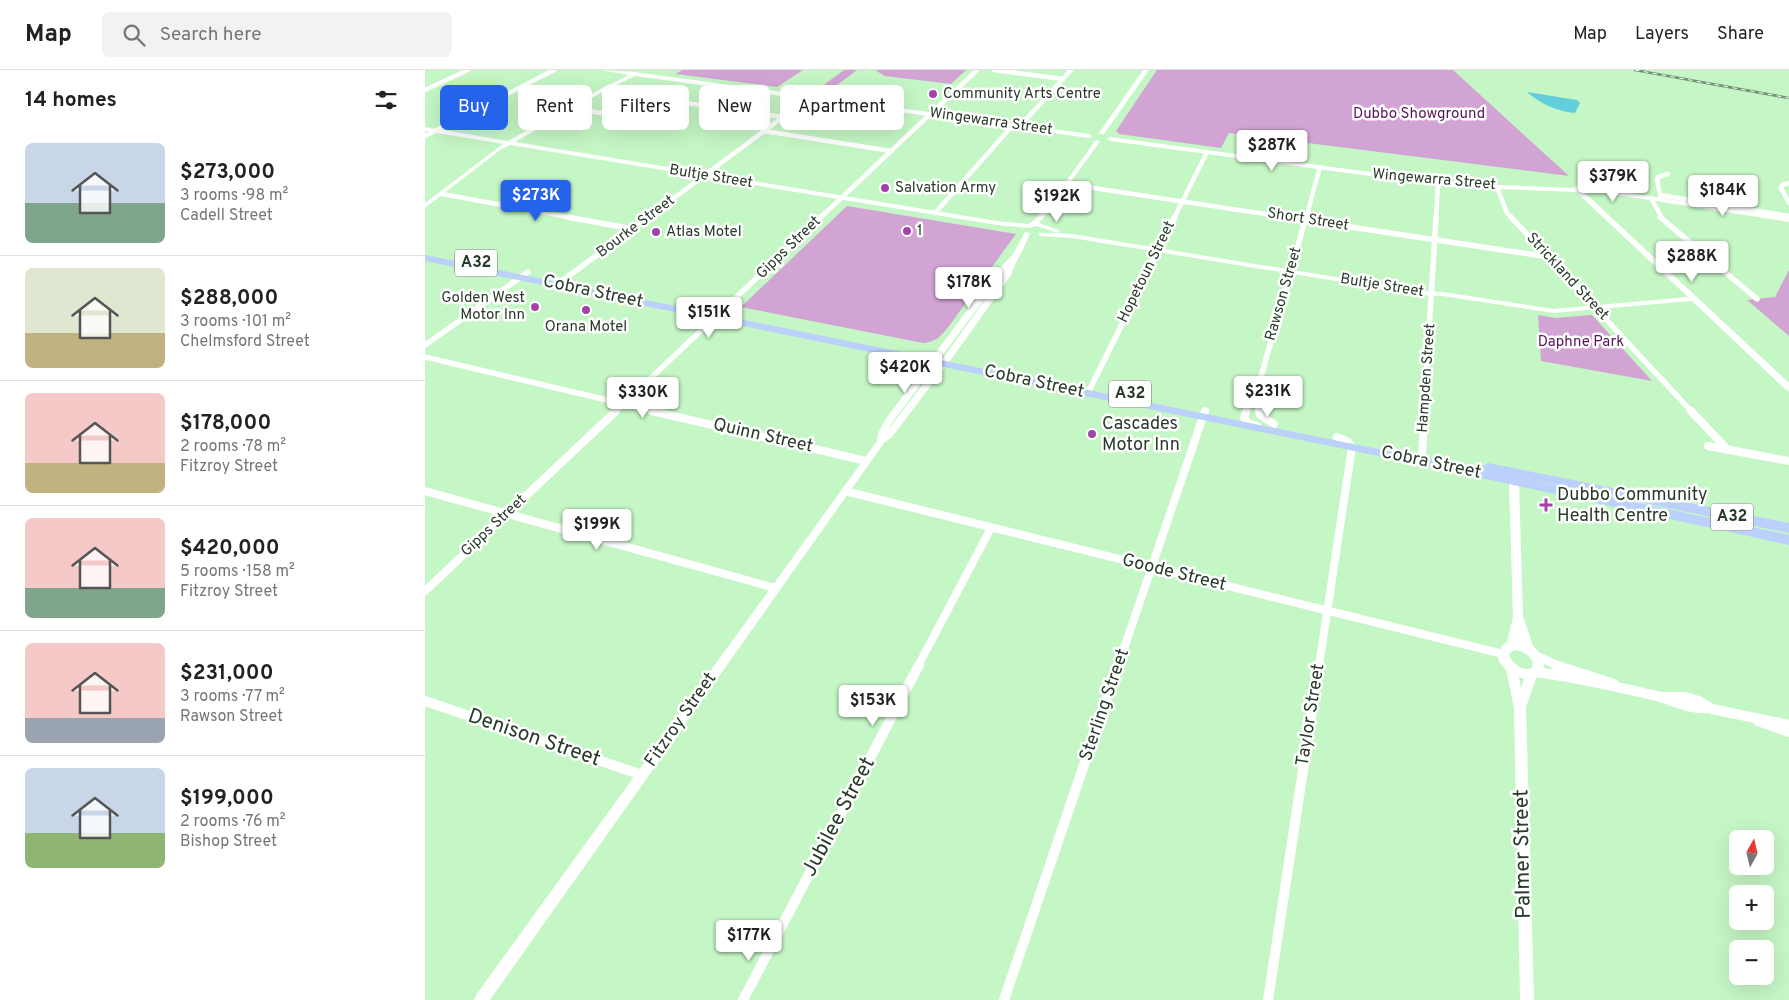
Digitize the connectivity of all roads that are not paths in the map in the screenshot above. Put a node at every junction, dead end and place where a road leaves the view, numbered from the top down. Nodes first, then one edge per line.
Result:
1 (468, 70) edge
2 (554, 70) edge
3 (603, 70) edge
4 (977, 70) edge
5 (994, 70) edge
6 (1071, 70) edge
7 (1146, 70) edge
8 (633, 72) edge
9 (1063, 79) junction
10 (425, 90) edge
11 (780, 93) edge
12 (592, 96) edge
13 (904, 110) edge
14 (592, 112) edge
15 (931, 114) junction
16 (780, 117) edge
17 (780, 119) edge
18 (1013, 125) junction
19 (1021, 126) junction
20 (425, 129) edge
21 (531, 130) edge
22 (435, 131) junction
23 (764, 131) junction
24 (1102, 133) junction
25 (425, 136) edge
26 (1089, 136) junction
27 (1109, 138) junction
28 (1097, 142) junction
29 (508, 143) junction
30 (891, 150) junction
31 (1207, 152) junction
32 (1320, 167) junction
33 (1668, 174) dead end
34 (705, 176) junction
35 (1438, 183) junction
36 (1789, 183) edge
37 (1067, 184) junction
38 (1497, 187) junction
39 (1576, 188) junction
40 (442, 194) junction
41 (1660, 197) junction
42 (841, 198) junction
43 (1651, 198) junction
44 (1182, 201) junction
45 (1789, 203) edge
46 (425, 206) edge
47 (425, 211) edge
48 (1046, 212) junction
49 (935, 214) junction
50 (1789, 216) edge
51 (1305, 220) junction
52 (1789, 220) edge
53 (1028, 228) junction
54 (633, 229) junction
55 (1042, 230) junction
56 (1435, 239) junction
57 (1020, 250) junction
58 (1158, 250) junction
59 (425, 252) edge
60 (1549, 257) junction
61 (425, 258) edge
62 (1290, 271) junction
63 (525, 275) junction
64 (562, 282) junction
65 (1432, 294) junction
66 (1693, 299) junction
67 (1757, 299) dead end
68 (1596, 308) junction
69 (719, 315) junction
70 (425, 345) edge
71 (425, 357) edge
72 (941, 359) junction
73 (1789, 388) edge
74 (1090, 389) junction
75 (1257, 391) junction
76 (623, 404) junction
77 (1204, 414) junction
78 (1244, 418) junction
79 (1276, 428) junction
80 (1337, 437) junction
81 (1708, 446) dead end
82 (1352, 447) junction
83 (1727, 449) junction
84 (1422, 453) junction
85 (1403, 457) junction
86 (867, 461) junction
87 (1789, 461) edge
88 (1479, 466) junction
89 (1490, 476) junction
90 (1514, 482) junction
91 (425, 491) edge
92 (845, 491) junction
93 (506, 514) junction
94 (991, 528) junction
95 (1789, 528) edge
96 (1789, 540) edge
97 (1152, 567) junction
98 (775, 588) junction
99 (425, 591) edge
100 (1327, 610) junction
101 (1518, 617) junction
102 (1512, 645) junction
103 (1532, 652) junction
104 (1503, 654) junction
105 (1511, 668) junction
106 (1533, 673) junction
107 (1625, 688) junction
108 (425, 700) edge
109 (1520, 708) junction
110 (1749, 717) junction
111 (1789, 725) edge
112 (1789, 732) edge
113 (642, 775) junction
114 (481, 1000) edge
115 (743, 1000) edge
116 (1004, 1000) edge
117 (1267, 1000) edge
118 (1527, 1000) edge

1 - 10 street
2 - 22 street
3 - 8 street, Wingewarra Street
4 - 15 street, Gipps Street
5 - 9 street
6 - 9 street
7 - 24 street
8 - 11 street, Wingewarra Street
8 - 12 street
9 - 19 street
13 - 15 street, Wingewarra Street
14 - 16 street
15 - 18 street, Wingewarra Street
15 - 30 street, Gipps Street
17 - 23 street, Bourke Street
18 - 19 street, Wingewarra Street
18 - 49 street
19 - 26 street, Wingewarra Street
20 - 22 street, Bultje Street
21 - 29 street
22 - 25 street
22 - 29 street, Bultje Street
23 - 30 street
23 - 34 street, Bourke Street
24 - 26 street
24 - 27 street
26 - 28 street
27 - 28 street
27 - 31 street, Wingewarra Street
28 - 37 street, Fitzroy Street
29 - 34 street, Bultje Street
29 - 40 street
30 - 42 street, Gipps Street
31 - 32 street, Wingewarra Street
31 - 44 street, Hopetoun Street
32 - 35 street, Wingewarra Street
32 - 51 street, Rawson Street
33 - 41 street
34 - 42 street, Bultje Street
34 - 54 street, Bourke Street
35 - 38 street, Wingewarra Street
35 - 56 street, Hampden Street
36 - 45 street
37 - 44 street, Short Street
37 - 48 street, Fitzroy Street
38 - 39 street, Wingewarra Street
38 - 60 street, Strickland Street
39 - 43 street, Wingewarra Street
39 - 66 street
40 - 46 street
40 - 47 street
40 - 54 street
41 - 43 street, Wingewarra Street
41 - 50 street, Wingewarra Street
41 - 52 street, Wingewarra Street
42 - 49 street, Bultje Street
42 - 69 street, Gipps Street
43 - 67 street
44 - 51 street, Short Street
44 - 58 street, Hopetoun Street
48 - 53 street, Fitzroy Street
48 - 55 street, Fitzroy Street
49 - 53 street, Bultje Street
51 - 56 street, Short Street
51 - 62 street, Rawson Street
53 - 55 street
53 - 55 street
53 - 57 street, Fitzroy Street
54 - 64 street, Bourke Street
55 - 57 street, Fitzroy Street
55 - 58 street, Bultje Street
56 - 60 street, Short Street
56 - 65 street, Hampden Street
57 - 72 street, Fitzroy Street
58 - 62 street, Bultje Street
58 - 74 street, Hopetoun Street
59 - 63 highway, Cobra Street / A32
60 - 68 street, Strickland Street
61 - 63 highway, Cobra Street / A32
62 - 65 street, Bultje Street
62 - 75 street, Rawson Street
63 - 64 highway, Cobra Street / A32
63 - 70 street
64 - 69 highway, Cobra Street / A32
65 - 68 street, Bultje Street
65 - 84 street, Hampden Street
66 - 68 street, Bultje Street
66 - 73 street
68 - 83 street, Strickland Street
69 - 72 highway, Cobra Street / A32
69 - 76 street, Gipps Street
71 - 76 street, Quinn Street
72 - 74 highway, Cobra Street / A32
72 - 86 street, Fitzroy Street
74 - 77 highway, Cobra Street / A32
75 - 78 street, Rawson Street
75 - 79 street, Rawson Street
76 - 86 street, Quinn Street
76 - 93 street, Gipps Street
77 - 78 highway, Cobra Street / A32
77 - 79 highway, Cobra Street / A32
77 - 97 street, Sterling Street
78 - 79 highway, Cobra Street / A32
79 - 80 highway, Cobra Street / A32
79 - 82 highway, Cobra Street / A32
80 - 82 street
80 - 84 highway, Cobra Street / A32
81 - 83 street
82 - 85 highway, Cobra Street / A32
82 - 100 street, Taylor Street
83 - 87 street
84 - 85 highway
84 - 88 highway, Cobra Street / A32
84 - 89 highway
85 - 89 highway, Cobra Street / A32
86 - 92 street, Fitzroy Street
88 - 90 highway
88 - 95 highway, Cobra Street / A32
89 - 90 highway, Cobra Street / A32
90 - 96 highway, Cobra Street / A32
90 - 101 street
91 - 93 street
92 - 94 street, Goode Street
92 - 98 street, Fitzroy Street
93 - 98 street
93 - 99 street, Gipps Street
94 - 97 street, Goode Street
94 - 115 street, Jubilee Street
97 - 100 street, Goode Street
97 - 116 street, Sterling Street
98 - 113 street, Fitzroy Street
100 - 104 street, Goode Street
100 - 117 street, Taylor Street
101 - 102 street
101 - 103 street
102 - 103 street
102 - 104 street
103 - 106 street
103 - 107 street
104 - 105 street
105 - 106 street
105 - 109 street, Palmer Street
106 - 107 street
106 - 109 street, Palmer Street
107 - 110 street
108 - 113 street, Denison Street
109 - 118 street, Palmer Street
110 - 111 street
110 - 112 street
113 - 114 street, Fitzroy Street

